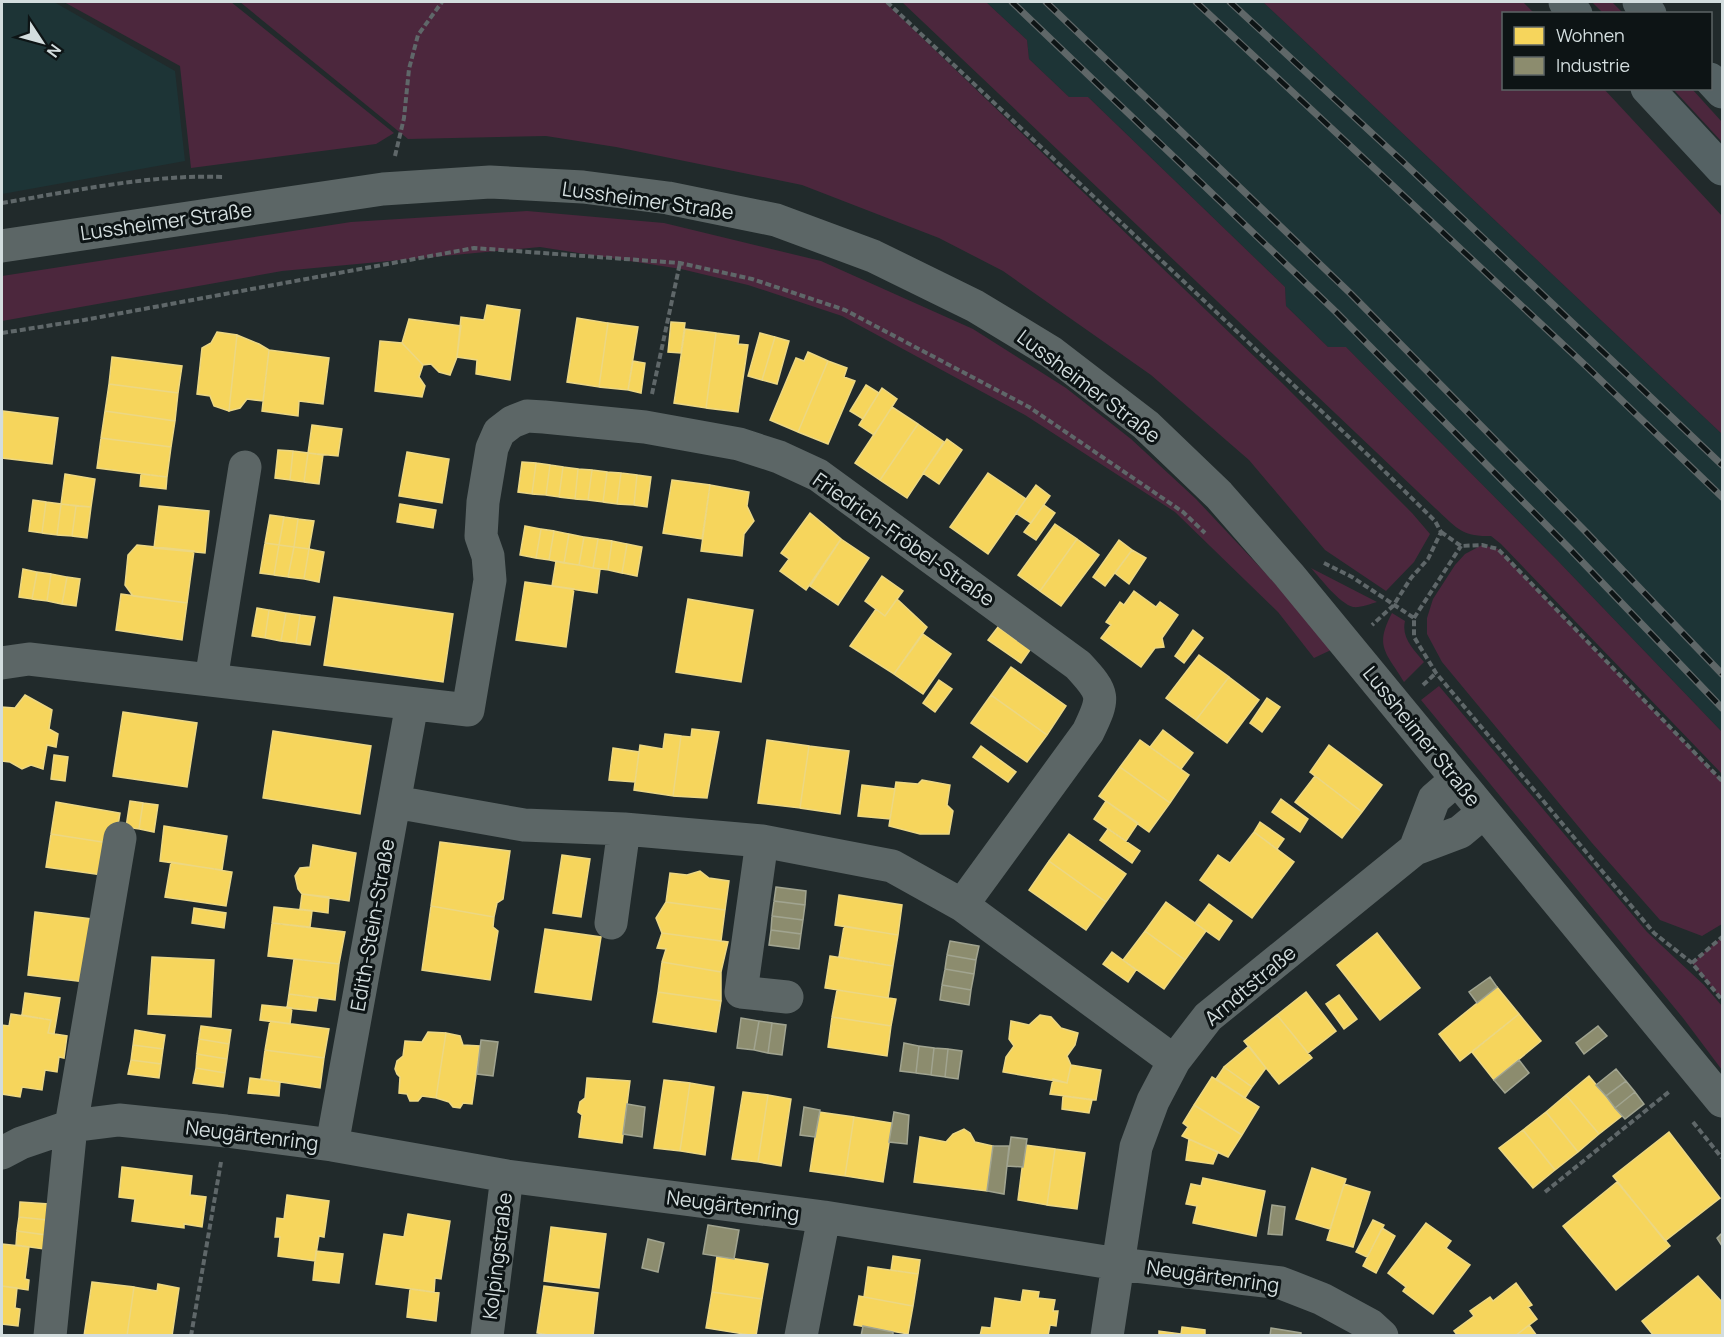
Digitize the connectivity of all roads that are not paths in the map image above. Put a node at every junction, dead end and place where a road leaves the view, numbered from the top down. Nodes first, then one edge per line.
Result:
1 (1649, 90) edge
2 (1722, 169) edge
3 (2, 246) edge
4 (245, 467) dead end
5 (2, 663) edge
6 (211, 680) junction
7 (412, 704) junction
8 (1458, 779) junction
9 (395, 802) junction
10 (1484, 812) junction
11 (624, 829) junction
12 (120, 838) dead end
13 (762, 841) junction
14 (1415, 849) junction
15 (962, 905) junction
16 (611, 923) dead end
17 (787, 997) dead end
18 (1174, 1061) junction
19 (1722, 1101) edge
20 (71, 1126) junction
21 (332, 1145) junction
22 (2, 1153) edge
23 (507, 1176) junction
24 (824, 1217) junction
25 (1118, 1264) junction
26 (50, 1335) edge
27 (487, 1335) edge
28 (801, 1335) edge
29 (1107, 1335) edge
30 (1382, 1335) edge

1 - 2 highway
3 - 8 street, Lussheimer Straße
4 - 6 street
5 - 6 street
6 - 7 street
7 - 9 street, Edith-Stein-Straße
7 - 15 street, Friedrich-Fröbel-Straße
8 - 10 street, Lussheimer Straße
8 - 14 street
9 - 11 street
9 - 21 street, Edith-Stein-Straße
10 - 14 street, Arndtstraße
10 - 19 street, Lussheimer Straße
11 - 13 street
11 - 16 street
12 - 20 street
13 - 15 street
13 - 17 street
14 - 18 street, Arndtstraße
15 - 18 street
18 - 25 street, Arndtstraße
20 - 21 street, Neugärtenring
20 - 22 street, Neugärtenring
20 - 26 street
21 - 23 street, Neugärtenring
23 - 24 street, Neugärtenring
23 - 27 street, Kolpingstraße
24 - 25 street, Neugärtenring
24 - 28 street
25 - 29 street, Arndtstraße
25 - 30 street, Neugärtenring

